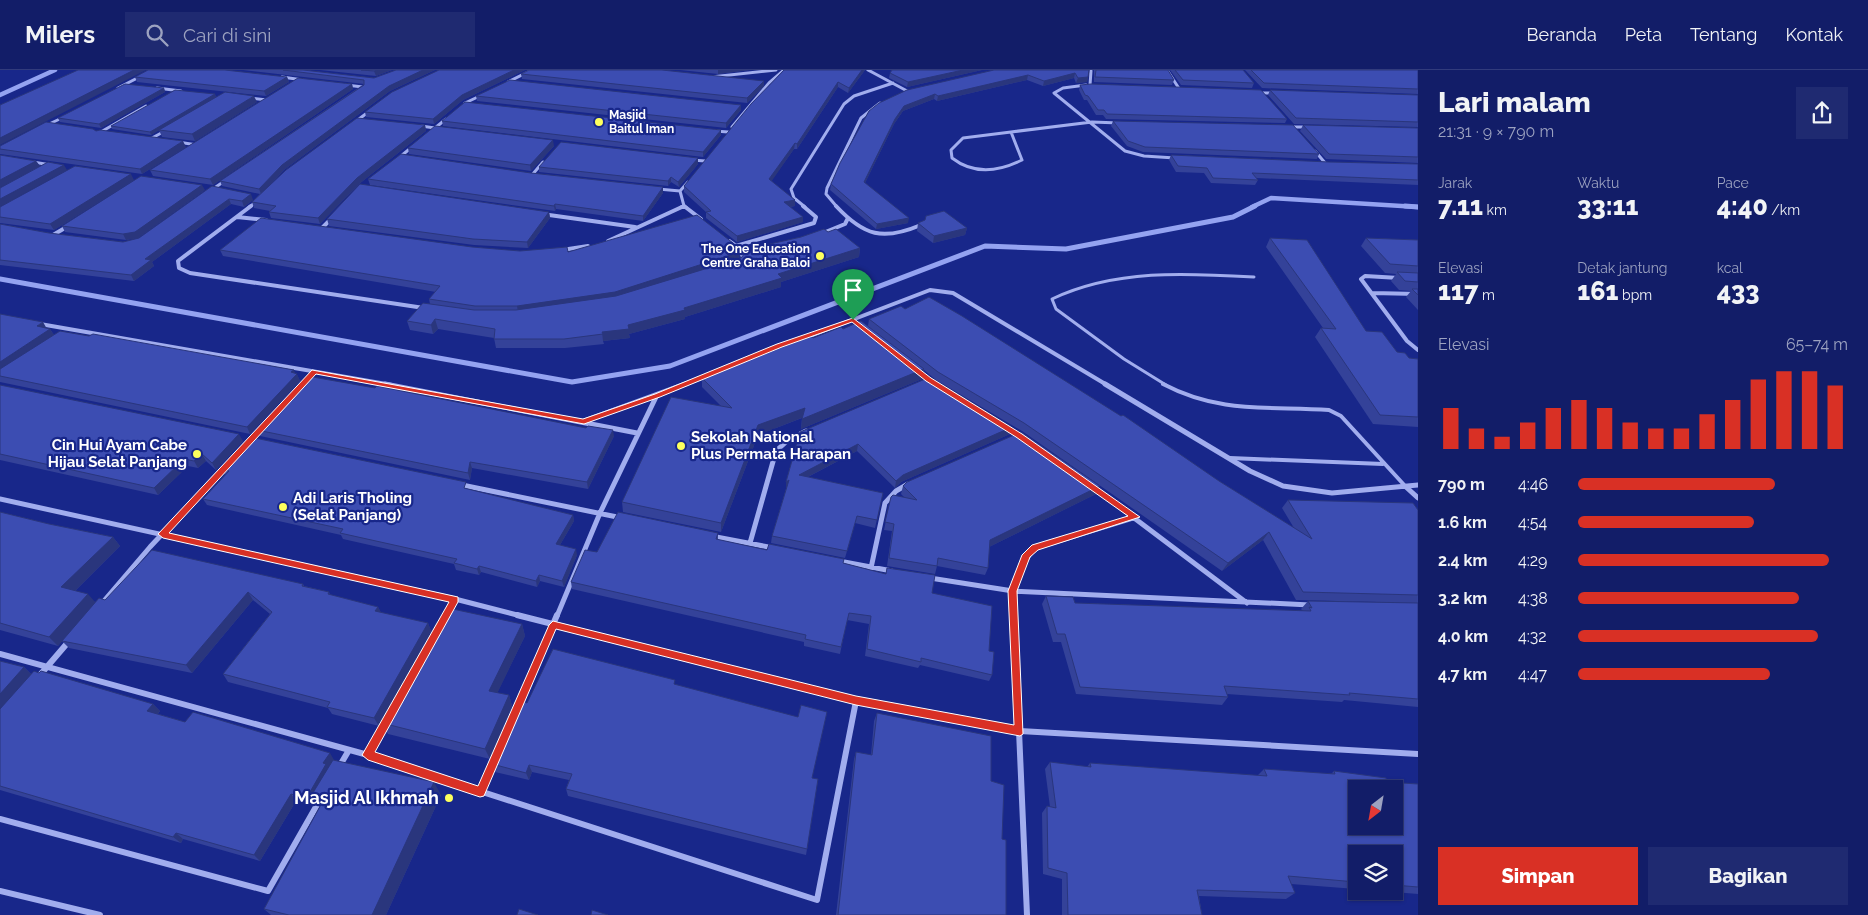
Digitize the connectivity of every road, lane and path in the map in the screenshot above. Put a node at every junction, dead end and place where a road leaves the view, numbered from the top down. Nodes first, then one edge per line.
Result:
1 (153, 70) edge
2 (532, 70) edge
3 (776, 70) edge
4 (784, 70) edge
5 (868, 70) edge
6 (1167, 70) edge
7 (1091, 71) edge
8 (702, 76) edge
9 (281, 77) edge
10 (711, 77) junction
11 (300, 79) junction
12 (309, 80) edge
13 (740, 80) edge
14 (511, 81) junction
15 (521, 82) edge
16 (759, 82) edge
17 (769, 83) junction
18 (893, 83) junction
19 (124, 84) junction
20 (292, 84) edge
21 (133, 85) edge
22 (345, 85) edge
23 (503, 85) edge
24 (1090, 85) junction
25 (1099, 86) edge
26 (150, 87) edge
27 (1256, 87) edge
28 (116, 88) edge
29 (918, 89) edge
30 (1171, 89) edge
31 (175, 90) junction
32 (1180, 90) junction
33 (1189, 90) edge
34 (183, 91) edge
35 (488, 92) edge
36 (908, 92) junction
37 (1253, 92) edge
38 (355, 93) edge
39 (1262, 93) junction
40 (1281, 93) edge
41 (166, 95) edge
42 (276, 95) edge
43 (900, 95) edge
44 (243, 98) edge
45 (267, 100) junction
46 (1268, 100) edge
47 (884, 102) edge
48 (465, 103) junction
49 (149, 104) edge
50 (474, 104) edge
51 (260, 105) edge
52 (378, 105) edge
53 (457, 110) edge
54 (66, 115) edge
55 (450, 116) edge
56 (358, 120) junction
57 (1287, 120) edge
58 (368, 121) edge
59 (1092, 122) junction
60 (1120, 123) edge
61 (50, 124) junction
62 (59, 126) edge
63 (350, 126) edge
64 (416, 126) edge
65 (1284, 127) edge
66 (1294, 127) junction
67 (1313, 127) edge
68 (41, 128) edge
69 (435, 128) junction
70 (169, 129) edge
71 (444, 129) edge
72 (710, 130) edge
73 (728, 132) junction
74 (1011, 132) junction
75 (107, 134) edge
76 (428, 134) edge
77 (1300, 134) edge
78 (143, 137) edge
79 (152, 138) junction
80 (161, 140) edge
81 (205, 140) edge
82 (723, 140) edge
83 (170, 141) edge
84 (197, 145) junction
85 (414, 145) edge
86 (1313, 149) edge
87 (190, 150) edge
88 (711, 154) edge
89 (549, 156) edge
90 (410, 158) edge
91 (1178, 158) edge
92 (686, 159) edge
93 (705, 161) junction
94 (30, 162) edge
95 (1316, 163) edge
96 (1326, 164) junction
97 (1335, 164) edge
98 (49, 165) junction
99 (58, 166) edge
100 (41, 169) edge
101 (699, 169) edge
102 (522, 173) edge
103 (532, 174) junction
104 (537, 175) edge
105 (693, 176) edge
106 (229, 178) edge
107 (204, 187) edge
108 (213, 188) junction
109 (650, 188) edge
110 (222, 190) edge
111 (680, 191) junction
112 (206, 194) edge
113 (254, 197) edge
114 (684, 206) junction
115 (538, 213) edge
116 (335, 214) edge
117 (236, 217) junction
118 (848, 218) junction
119 (78, 220) edge
120 (274, 222) edge
121 (706, 224) edge
122 (921, 225) edge
123 (312, 227) edge
124 (636, 227) junction
125 (322, 228) junction
126 (331, 229) edge
127 (44, 234) edge
128 (818, 234) edge
129 (53, 235) junction
130 (721, 235) edge
131 (62, 236) edge
132 (606, 243) edge
133 (590, 246) edge
134 (736, 246) junction
135 (556, 251) edge
136 (752, 252) edge
137 (742, 255) junction
138 (736, 264) edge
139 (1254, 277) dead end
140 (1409, 278) edge
141 (1372, 293) junction
142 (1418, 294) edge
143 (427, 308) edge
144 (853, 320) junction
145 (34, 323) edge
146 (858, 325) edge
147 (69, 330) junction
148 (61, 335) edge
149 (1418, 350) edge
150 (314, 372) junction
151 (308, 379) edge
152 (657, 396) junction
153 (269, 420) edge
154 (584, 421) junction
155 (1002, 425) edge
156 (814, 428) edge
157 (637, 433) junction
158 (1019, 436) junction
159 (240, 439) edge
160 (1010, 439) edge
161 (250, 441) junction
162 (1027, 441) edge
163 (259, 443) edge
164 (243, 448) edge
165 (1227, 458) junction
166 (230, 462) edge
167 (1383, 464) junction
168 (912, 482) edge
169 (454, 483) edge
170 (1089, 484) edge
171 (1418, 485) edge
172 (1406, 487) junction
173 (1418, 498) edge
174 (0, 499) edge
175 (600, 513) junction
176 (1136, 517) junction
177 (628, 519) edge
178 (163, 534) junction
179 (703, 534) edge
180 (750, 543) junction
181 (778, 549) edge
182 (834, 560) edge
183 (871, 568) junction
184 (899, 572) edge
185 (928, 577) edge
186 (1012, 591) junction
187 (455, 599) junction
188 (1247, 603) junction
189 (1314, 605) edge
190 (99, 607) edge
191 (450, 608) edge
192 (553, 625) junction
193 (73, 637) edge
194 (0, 654) edge
195 (47, 667) junction
196 (34, 682) edge
197 (856, 701) junction
198 (392, 712) edge
199 (515, 713) edge
200 (1020, 731) junction
201 (349, 750) junction
202 (1418, 754) edge
203 (368, 755) junction
204 (496, 757) edge
205 (335, 775) edge
206 (325, 791) edge
207 (480, 792) junction
208 (0, 819) edge
209 (0, 891) edge
210 (100, 915) edge
211 (1027, 915) edge

1 - 19 street
2 - 14 street
3 - 10 street
4 - 17 street
5 - 18 street
6 - 32 street
7 - 24 street
8 - 10 street
9 - 11 street
10 - 13 street
11 - 12 street
11 - 20 street
14 - 15 street
14 - 23 street
16 - 17 street
17 - 73 street
18 - 36 street
18 - 134 street
19 - 21 street
19 - 28 street
22 - 38 street
24 - 25 street
24 - 59 street
26 - 31 street
27 - 39 street
29 - 36 street
30 - 32 street
31 - 34 street
31 - 41 street
32 - 33 street
35 - 48 street
36 - 43 street
37 - 39 street
39 - 40 street
39 - 46 street
42 - 45 street
44 - 45 street
45 - 51 street
47 - 118 street
48 - 50 street
48 - 53 street
49 - 75 street
52 - 56 street
54 - 61 street
55 - 69 street
56 - 58 street
56 - 63 street
57 - 66 street
59 - 60 street
59 - 74 street
59 - 91 street
61 - 62 street
61 - 68 street
64 - 69 street
65 - 66 street
66 - 67 street
66 - 77 street
69 - 71 street
69 - 76 street
70 - 79 street
72 - 73 street
73 - 82 street
74 - 74 street
78 - 79 street
79 - 80 street
81 - 84 street
83 - 84 street
84 - 87 street
85 - 90 street
86 - 96 street
88 - 93 street
89 - 103 street
92 - 93 street
93 - 101 street
94 - 98 street
95 - 96 street
96 - 97 street
98 - 99 street
98 - 100 street
102 - 103 street
103 - 104 street
105 - 111 street
106 - 108 street
107 - 108 street
108 - 110 street
108 - 112 street
109 - 111 street
111 - 114 street
113 - 117 street
114 - 121 street
114 - 124 street
115 - 124 street
116 - 125 street
117 - 120 street
117 - 143 street
118 - 122 street
118 - 128 street
119 - 129 street
123 - 125 street
124 - 132 street
125 - 126 street
127 - 129 street
129 - 131 street
130 - 134 street
133 - 135 street
134 - 137 street
136 - 137 street
137 - 138 street
139 - 167 lane
140 - 141 street
141 - 142 street
141 - 149 street
144 - 146 street
144 - 152 street
144 - 165 street
145 - 147 street
147 - 148 street
147 - 150 street
150 - 151 street
150 - 154 street
152 - 154 street
152 - 157 street
153 - 161 street
154 - 157 street
155 - 158 street
156 - 180 street
157 - 175 street
158 - 160 street
158 - 162 street
159 - 161 street
161 - 163 street
161 - 164 street
165 - 167 lane
165 - 172 street
166 - 178 street
167 - 172 lane
168 - 183 street
169 - 175 street
170 - 176 street
171 - 172 street
172 - 173 street
174 - 178 street
175 - 177 street
175 - 192 street
176 - 186 street
176 - 188 street
178 - 187 street
178 - 190 street
179 - 180 street
180 - 181 street
182 - 183 street
183 - 184 street
185 - 186 street
186 - 188 street
186 - 200 street
187 - 191 street
187 - 192 street
188 - 189 street
192 - 197 street
192 - 199 street
193 - 195 street
194 - 195 street
195 - 196 street
195 - 201 street
197 - 200 street
197 - 207 street
198 - 203 street
200 - 202 street
200 - 211 street
201 - 203 street
201 - 205 street
203 - 207 street
204 - 207 street
206 - 208 street
209 - 210 street

